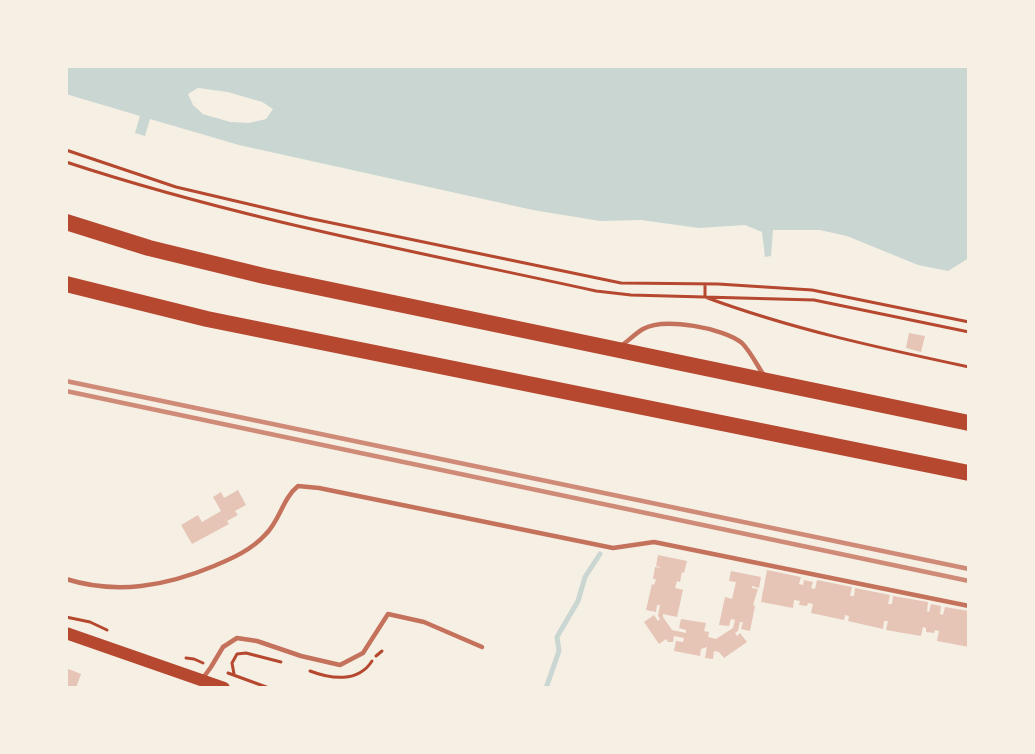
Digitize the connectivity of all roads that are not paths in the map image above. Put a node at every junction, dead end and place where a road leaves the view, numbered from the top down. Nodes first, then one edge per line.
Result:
1 (66, 222) edge
2 (66, 284) edge
3 (617, 350) junction
4 (769, 382) junction
5 (969, 423) edge
6 (969, 473) edge
7 (66, 579) edge
8 (969, 606) edge
9 (66, 633) edge
10 (482, 646) dead end
11 (201, 680) junction
12 (224, 688) edge

1 - 3 highway
2 - 6 highway
3 - 4 highway
3 - 4 lane
4 - 5 highway
7 - 8 lane
9 - 11 main road
10 - 11 lane
11 - 12 main road

